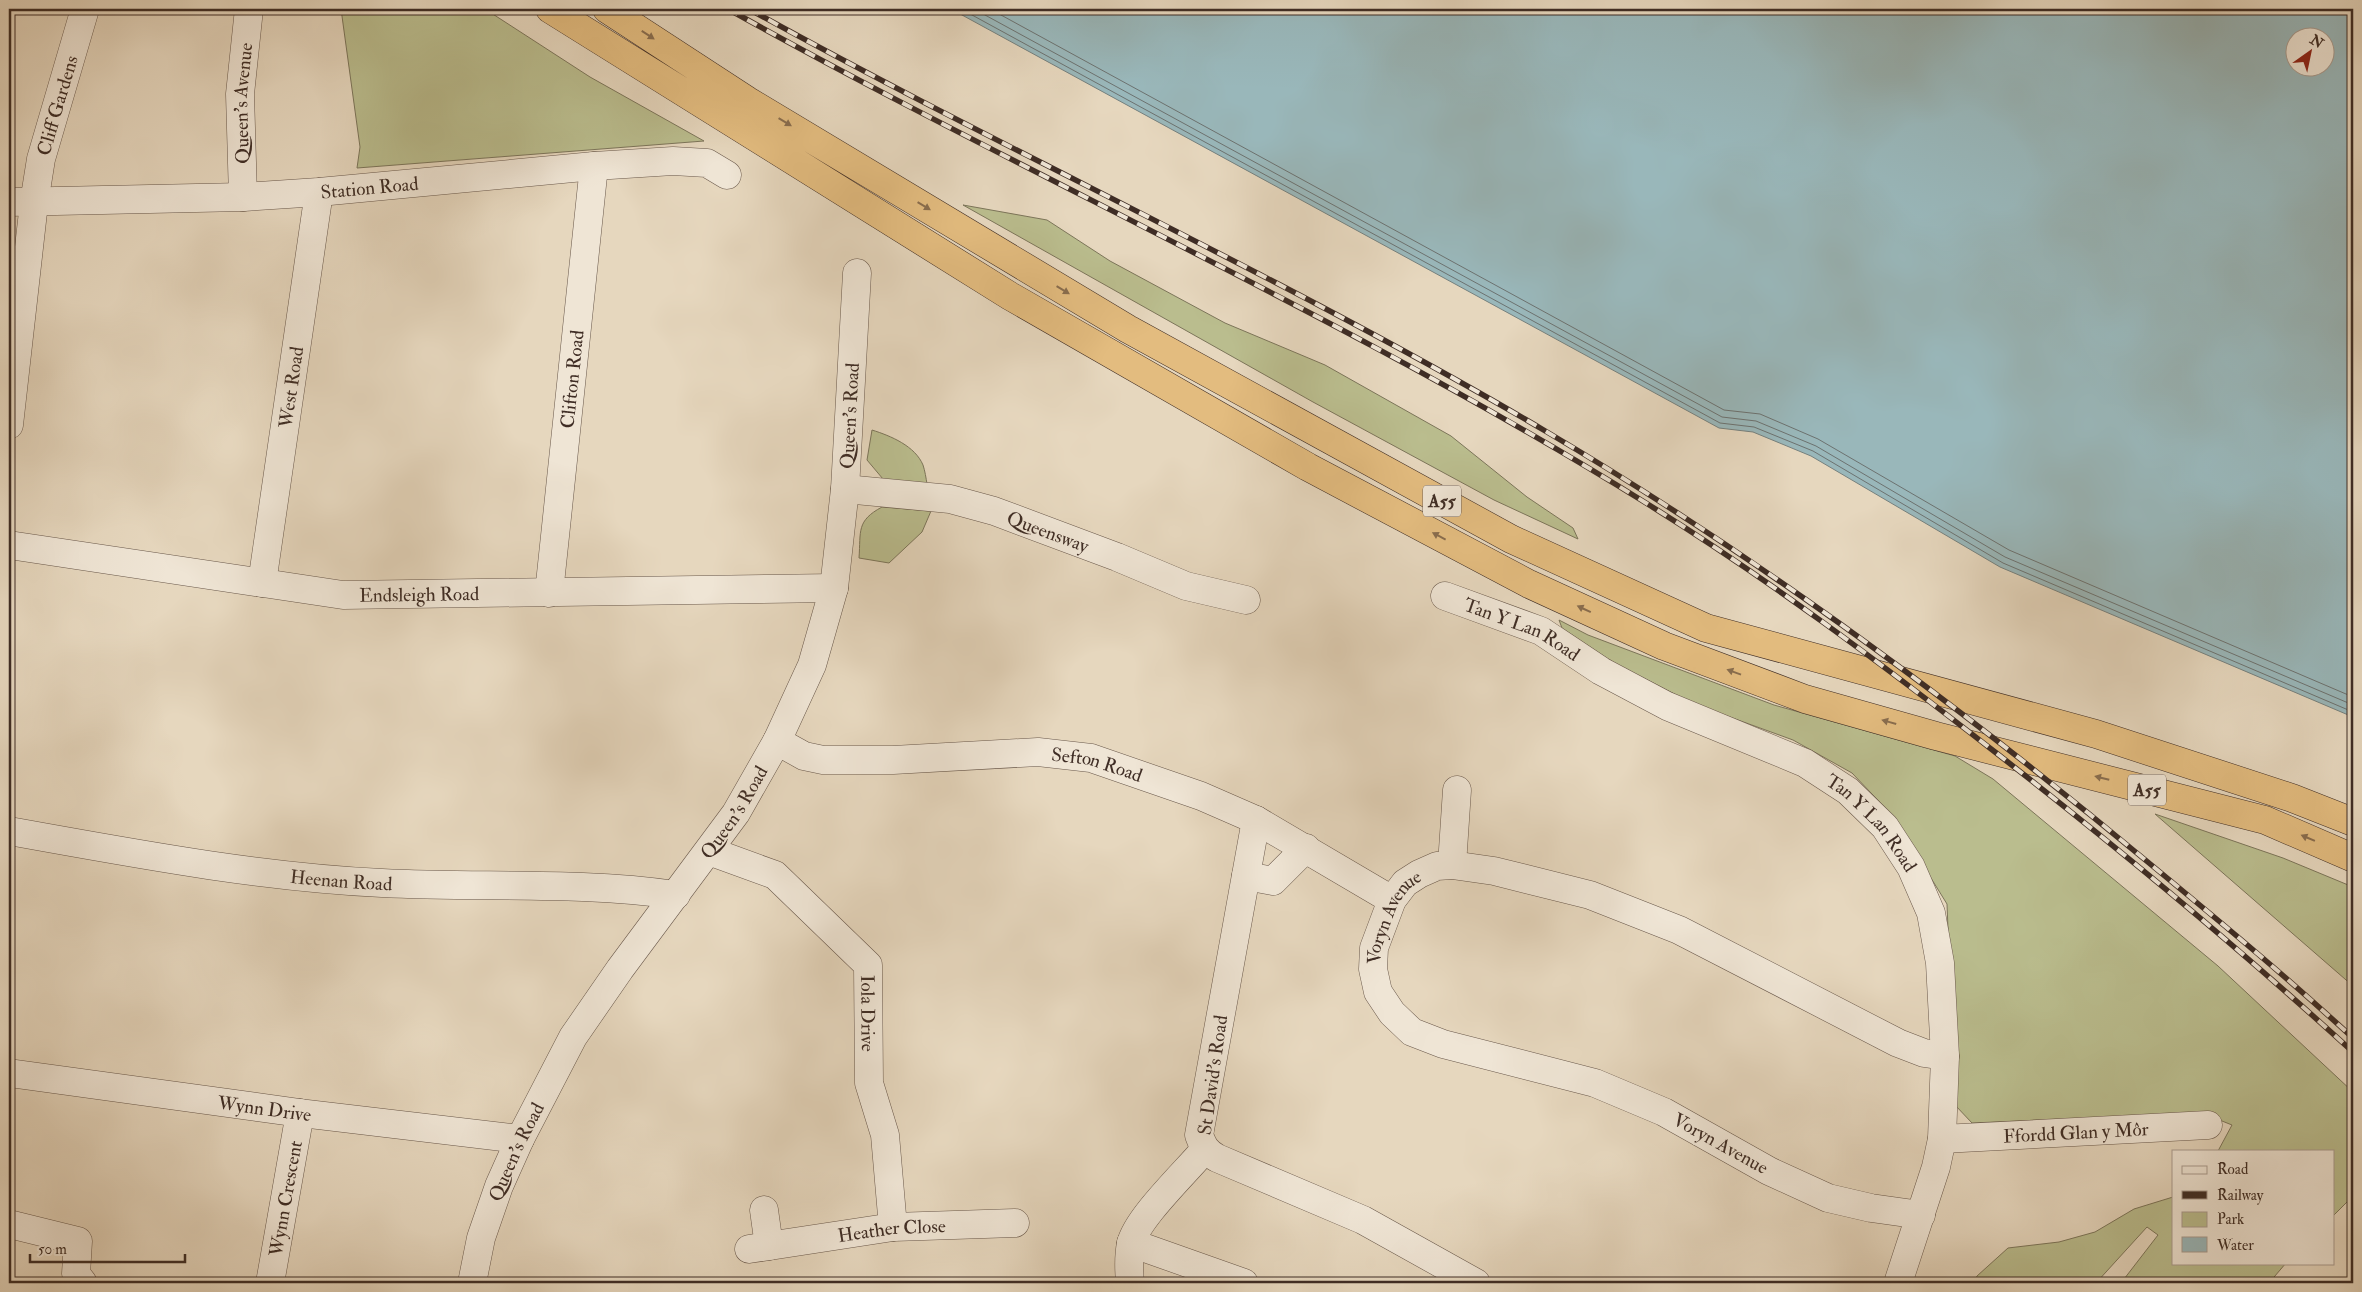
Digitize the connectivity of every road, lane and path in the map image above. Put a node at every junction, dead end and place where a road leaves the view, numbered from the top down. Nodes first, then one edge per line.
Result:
1 (84, 9) edge
2 (249, 9) edge
3 (550, 9) edge
4 (607, 9) edge
5 (594, 166) junction
6 (727, 175) dead end
7 (319, 192) junction
8 (243, 197) junction
9 (21, 202) edge
10 (864, 286) dead end
11 (9, 425) edge
12 (844, 489) junction
13 (9, 545) edge
14 (262, 583) junction
15 (834, 588) junction
16 (549, 593) junction
17 (1445, 596) dead end
18 (1246, 600) dead end
19 (777, 741) junction
20 (1457, 790) dead end
21 (1256, 820) junction
22 (2353, 822) edge
23 (9, 831) edge
24 (1306, 848) junction
25 (709, 851) junction
26 (2353, 858) edge
27 (1452, 865) junction
28 (1246, 876) junction
29 (676, 894) junction
30 (1392, 900) junction
31 (1945, 1056) junction
32 (9, 1073) edge
33 (300, 1113) junction
34 (2208, 1125) dead end
35 (1942, 1139) junction
36 (520, 1140) junction
37 (1205, 1149) junction
38 (764, 1210) dead end
39 (1921, 1215) junction
40 (1016, 1222) dead end
41 (9, 1224) edge
42 (893, 1227) junction
43 (1131, 1243) junction
44 (83, 1283) edge
45 (270, 1283) edge
46 (472, 1283) edge
47 (1130, 1283) edge
48 (1244, 1283) edge
49 (1476, 1283) edge
50 (1898, 1283) edge

1 - 9 street, Cliff Gardens
2 - 8 street, Queen's Avenue
26 -> 3 highway, A55
4 -> 22 highway, A55
5 - 6 street, Station Road
5 - 7 street, Station Road
5 - 16 street, Clifton Road
7 - 8 street, Station Road
7 - 14 street, West Road
8 - 9 street, Station Road
9 - 11 street, Cliff Gardens
10 - 12 street, Queen's Road
12 - 15 street, Queen's Road
12 - 18 street, Queensway
13 - 14 street, Endsleigh Road
14 - 16 street, Endsleigh Road
15 - 16 street, Endsleigh Road
15 - 19 street, Queen's Road
17 - 31 street, Tan Y Lan Road
19 - 21 street, Sefton Road
19 - 25 street, Queen's Road
20 - 27 street
21 - 24 street, Sefton Road
21 - 28 street, St David's Road
23 - 29 street, Heenan Road
24 - 28 street
24 - 30 street, Sefton Road
25 - 29 street, Queen's Road
25 - 42 street, Iola Drive
27 - 30 street, Voryn Avenue
27 - 31 street, Voryn Avenue
28 - 37 street, St David's Road
29 - 36 street, Queen's Road
30 - 39 street, Voryn Avenue
31 - 35 street, Tan Y Lan Road
32 - 33 street, Wynn Drive
33 - 36 street, Wynn Drive
33 - 45 street, Wynn Crescent
34 - 35 street, Ffordd Glan y Môr
35 - 39 street, Tan Y Lan Road
36 - 46 street, Queen's Road
37 - 43 street
37 - 49 street, St David's Road
38 - 42 street, Heather Close
39 - 50 street, Tan Y Lan Road
40 - 42 street, Heather Close
41 - 44 street
43 - 47 street
43 - 48 street

